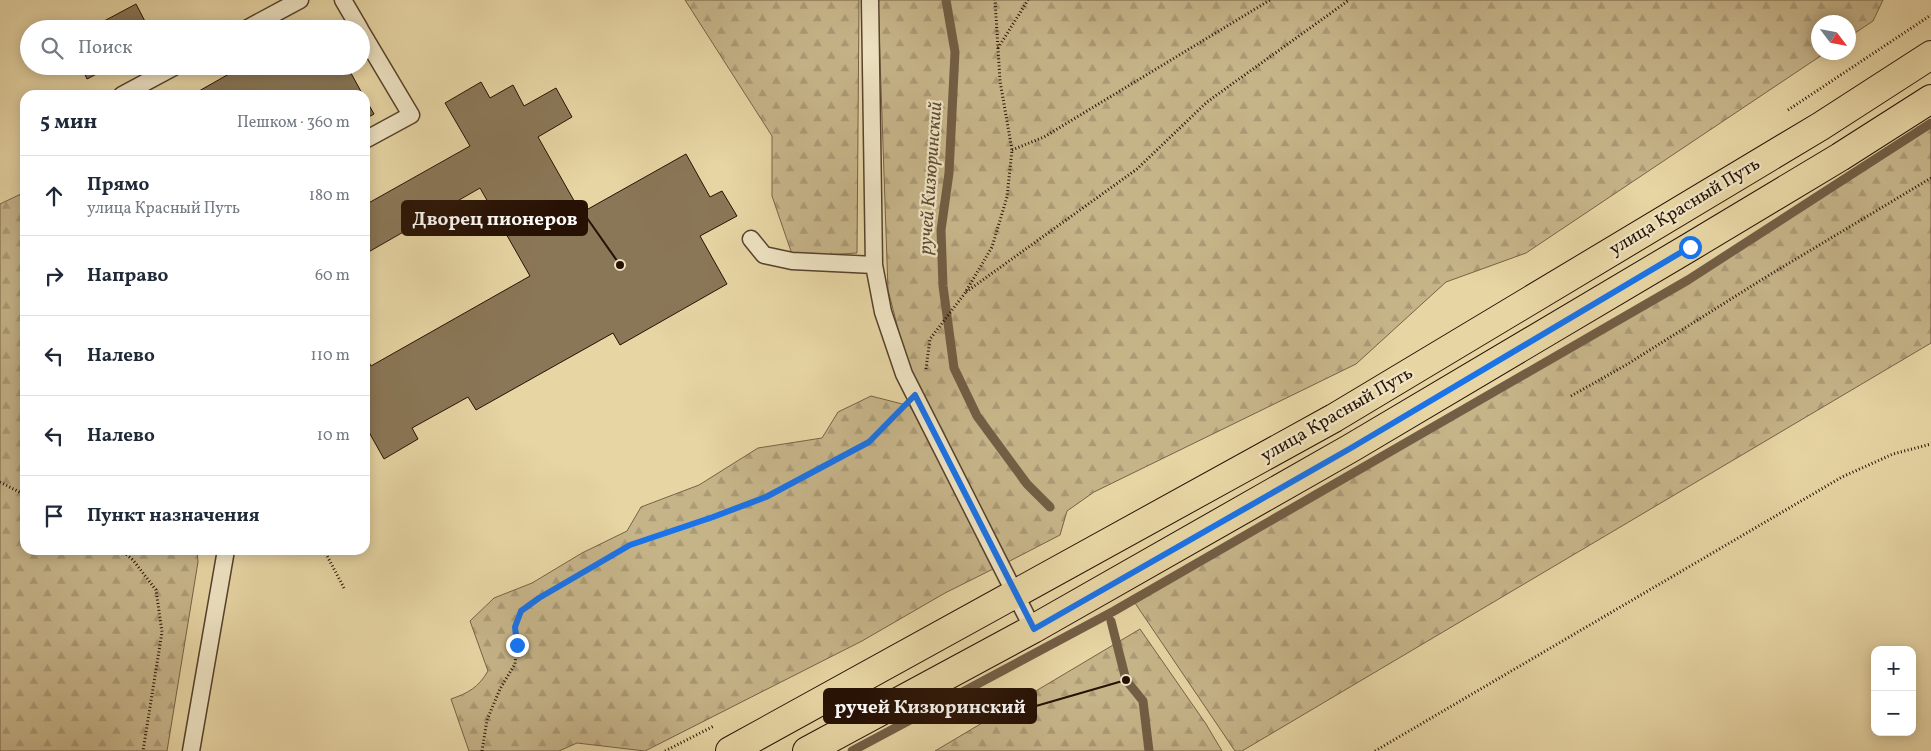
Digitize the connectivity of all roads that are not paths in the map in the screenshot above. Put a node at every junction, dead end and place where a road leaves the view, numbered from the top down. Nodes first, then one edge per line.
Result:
1 (300, 0) edge
2 (343, 0) edge
3 (870, 0) edge
4 (263, 20) edge
5 (354, 20) edge
6 (370, 47) edge
7 (1931, 56) edge
8 (159, 75) edge
9 (131, 90) edge
10 (1931, 99) edge
11 (370, 137) edge
12 (752, 239) dead end
13 (874, 265) junction
14 (225, 555) edge
15 (1016, 595) junction
16 (1034, 629) junction
17 (191, 751) edge
18 (730, 751) edge
19 (807, 751) edge

1 - 4 lane
2 - 5 lane
3 - 13 lane
6 - 11 lane
7 - 15 main road, улица Красный Путь
8 - 9 lane
10 - 16 main road, улица Красный Путь
12 - 13 lane
13 - 15 lane
14 - 17 lane
15 - 16 lane
15 - 18 main road, улица Красный Путь
16 - 19 main road, улица Красный Путь

